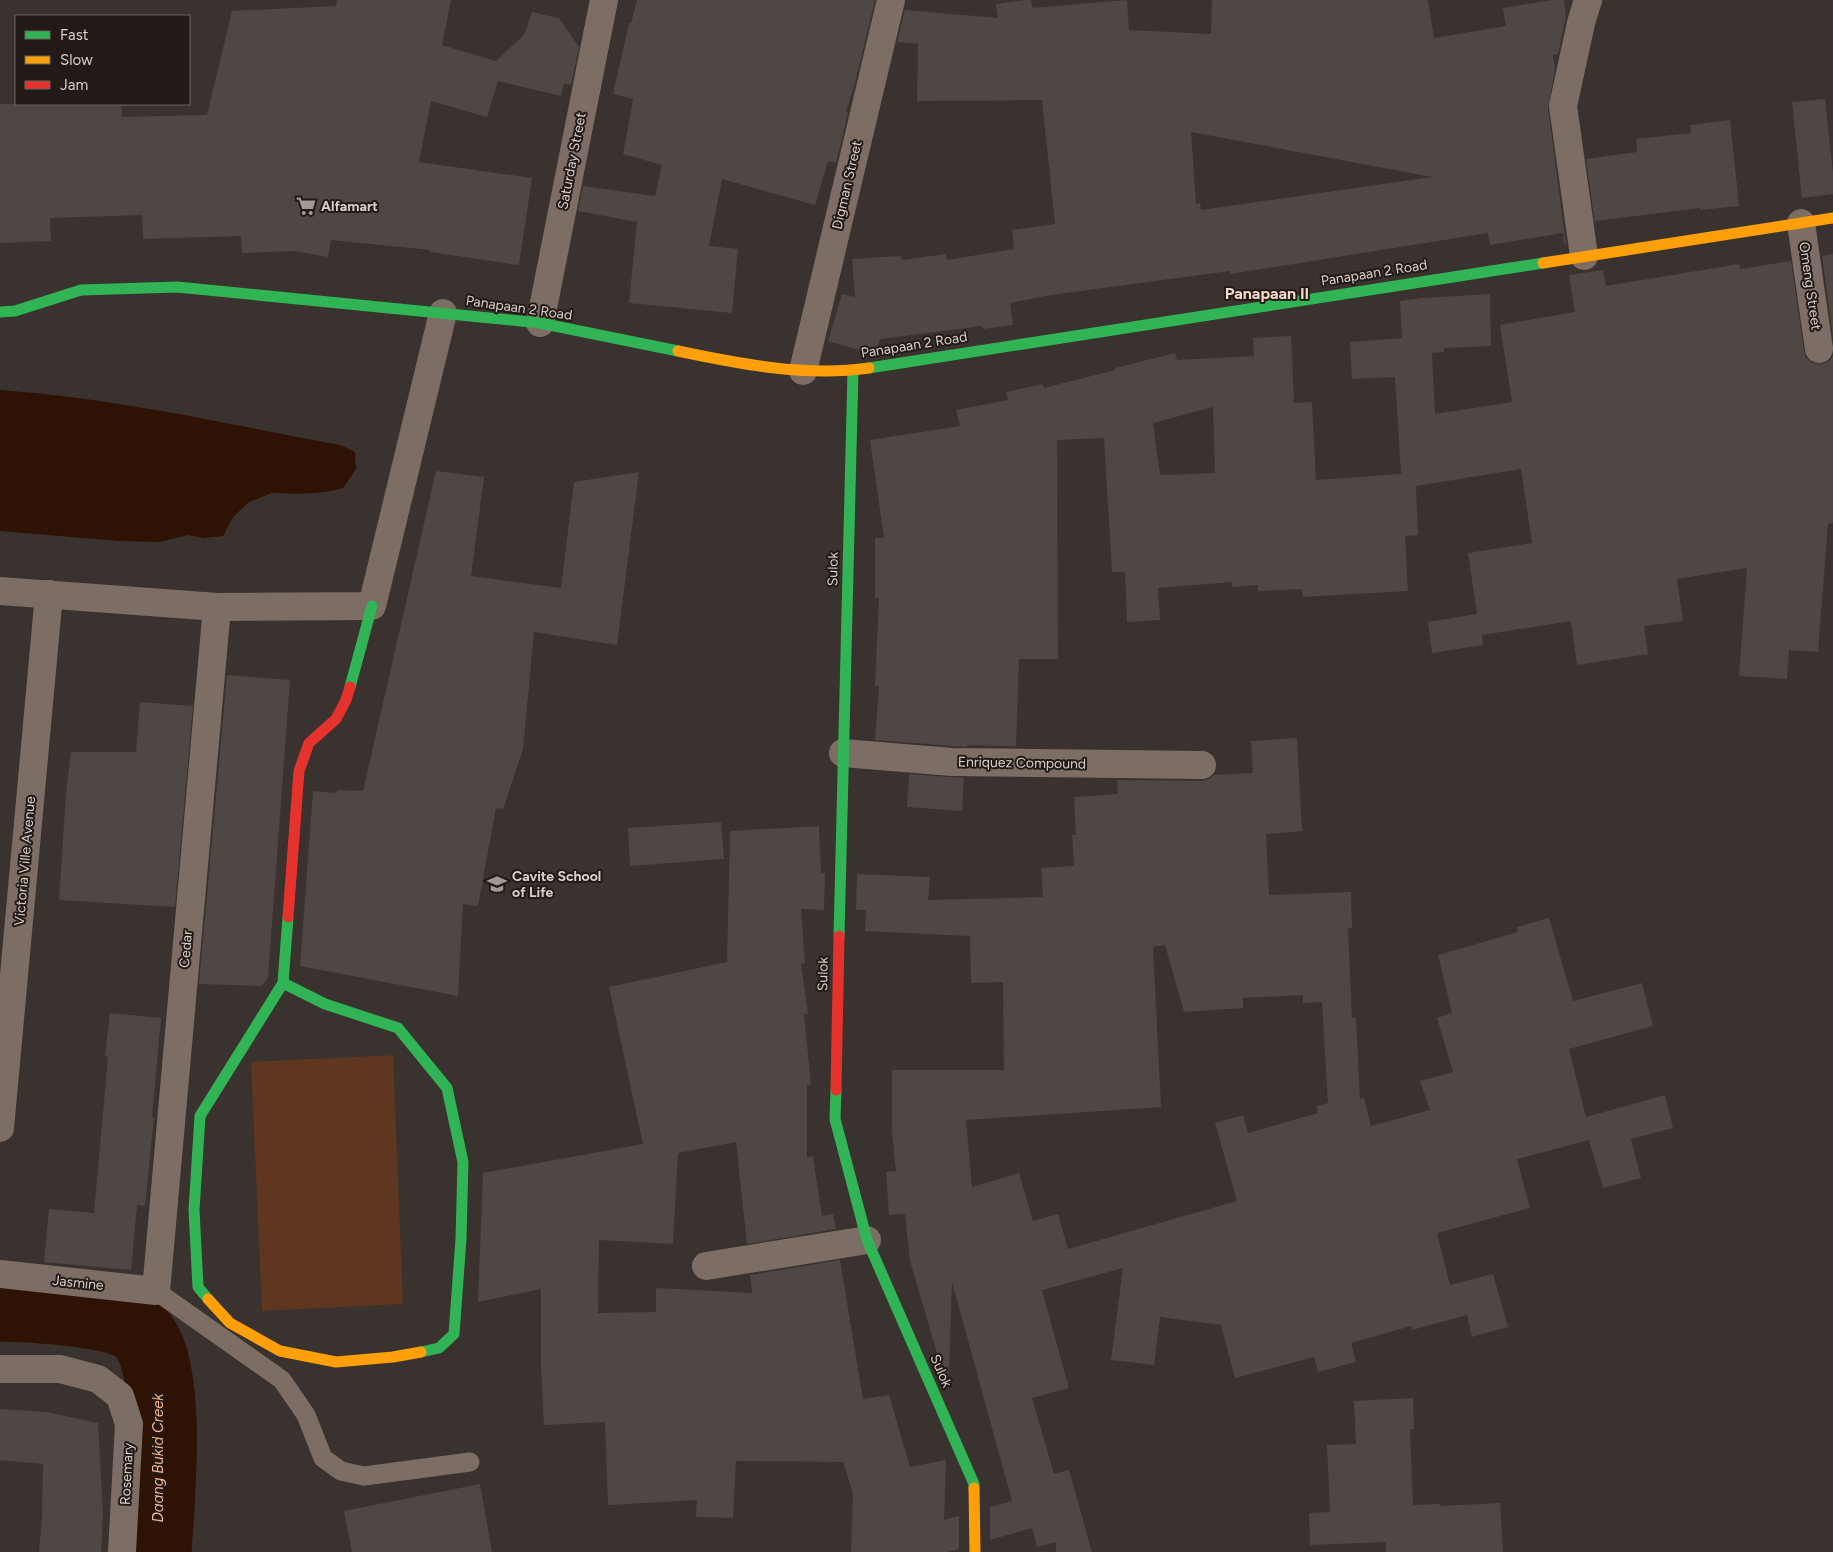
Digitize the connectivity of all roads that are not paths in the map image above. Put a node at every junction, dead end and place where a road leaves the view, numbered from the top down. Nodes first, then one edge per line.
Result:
1 (891, 0) edge
2 (1588, 0) edge
3 (599, 1) edge
4 (1833, 218) edge
5 (1802, 223) junction
6 (1584, 256) junction
7 (0, 312) edge
8 (443, 313) junction
9 (540, 323) junction
10 (1819, 349) dead end
11 (853, 370) junction
12 (802, 371) junction
13 (0, 591) edge
14 (49, 594) junction
15 (372, 606) junction
16 (217, 607) junction
17 (843, 753) junction
18 (1202, 765) dead end
19 (283, 983) junction
20 (0, 1128) edge
21 (867, 1240) junction
22 (706, 1266) dead end
23 (0, 1274) edge
24 (156, 1292) junction
25 (0, 1369) edge
26 (470, 1462) dead end
27 (122, 1552) edge
28 (975, 1552) edge

1 - 12 street, Digman Street
2 - 6 street
3 - 9 street, Saturday Street
4 - 5 street, Panapaan 2 Road
5 - 6 street, Panapaan 2 Road
5 - 10 street, Omeng Street
6 - 11 street, Panapaan 2 Road
7 - 8 street, Panapaan 2 Road
8 - 9 street, Panapaan 2 Road
8 - 15 street
9 - 12 street, Panapaan 2 Road
11 - 12 street, Panapaan 2 Road
11 - 17 street, Sulok
13 - 14 street
14 - 16 street
14 - 20 street, Victoria Ville Avenue
15 - 16 street
15 - 19 street
16 - 24 street, Cedar
17 - 18 street, Enriquez Compound
17 - 21 street, Sulok
19 - 19 street
21 - 22 street
21 - 28 street, Sulok
23 - 24 street, Jasmine
24 - 26 lane
25 - 27 street, Rosemary

